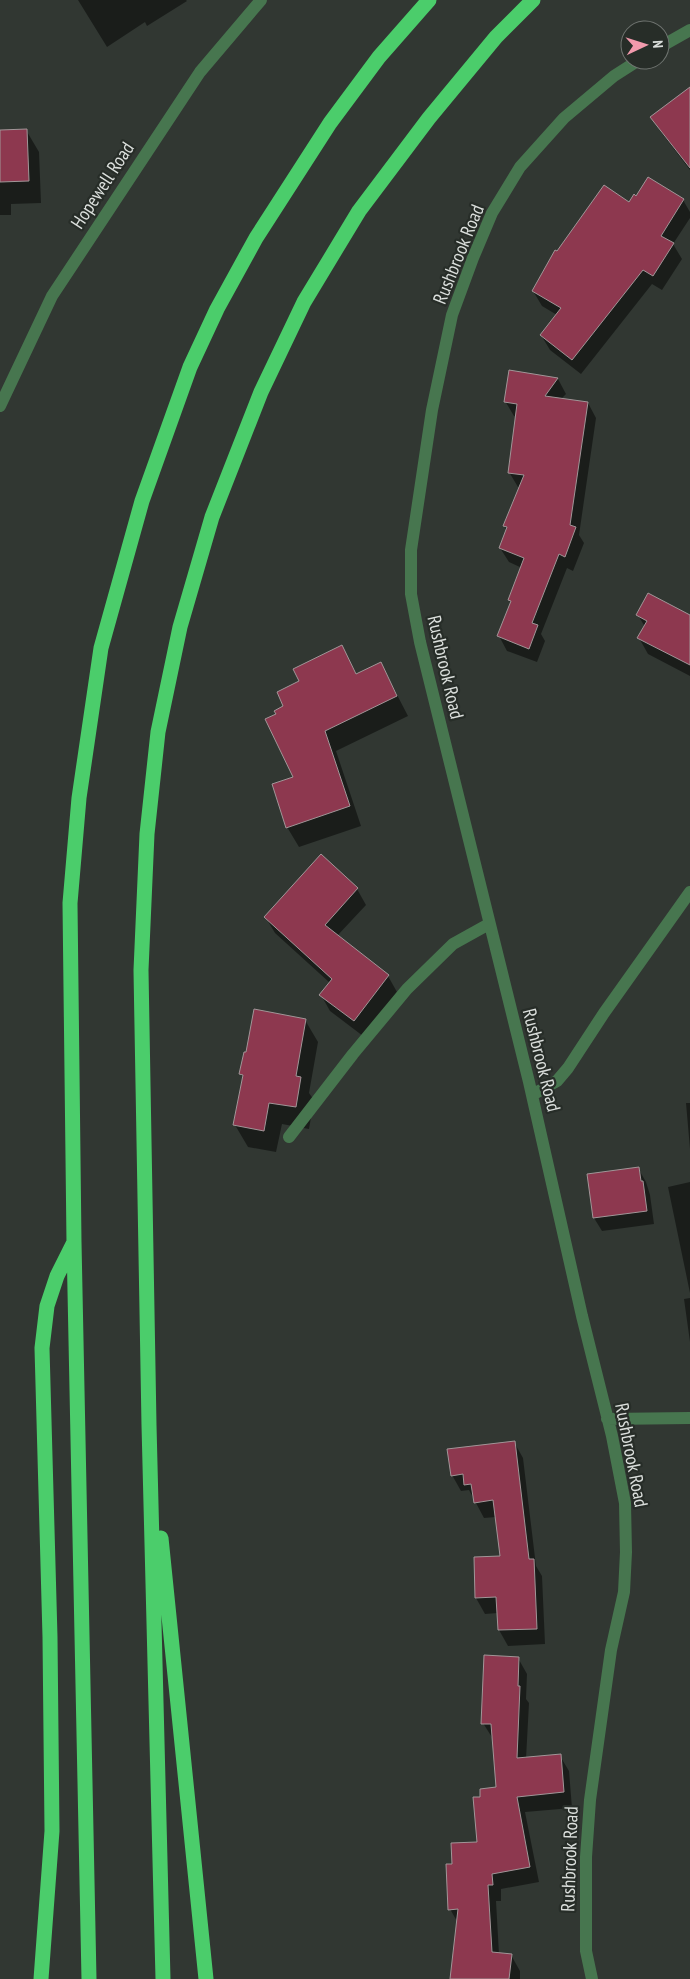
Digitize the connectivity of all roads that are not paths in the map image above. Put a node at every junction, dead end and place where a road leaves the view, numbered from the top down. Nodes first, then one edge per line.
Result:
1 (261, 0) edge
2 (430, 0) edge
3 (533, 0) edge
4 (690, 30) edge
5 (670, 41) edge
6 (623, 70) edge
7 (0, 406) edge
8 (690, 892) edge
9 (489, 924) junction
10 (532, 1095) junction
11 (289, 1137) dead end
12 (74, 1242) junction
13 (690, 1418) edge
14 (607, 1419) junction
15 (149, 1425) junction
16 (41, 1979) edge
17 (89, 1979) edge
18 (163, 1979) edge
19 (206, 1979) edge
20 (592, 1979) edge

1 - 7 street, Hopewell Road
2 - 12 highway
3 - 15 highway
4 - 5 street
6 - 9 street, Rushbrook Road
8 - 10 street
9 - 10 street, Rushbrook Road
9 - 11 street
10 - 14 street, Rushbrook Road
12 - 16 highway
12 - 17 highway
13 - 14 street
14 - 20 street, Rushbrook Road
15 - 18 highway
15 - 19 highway

